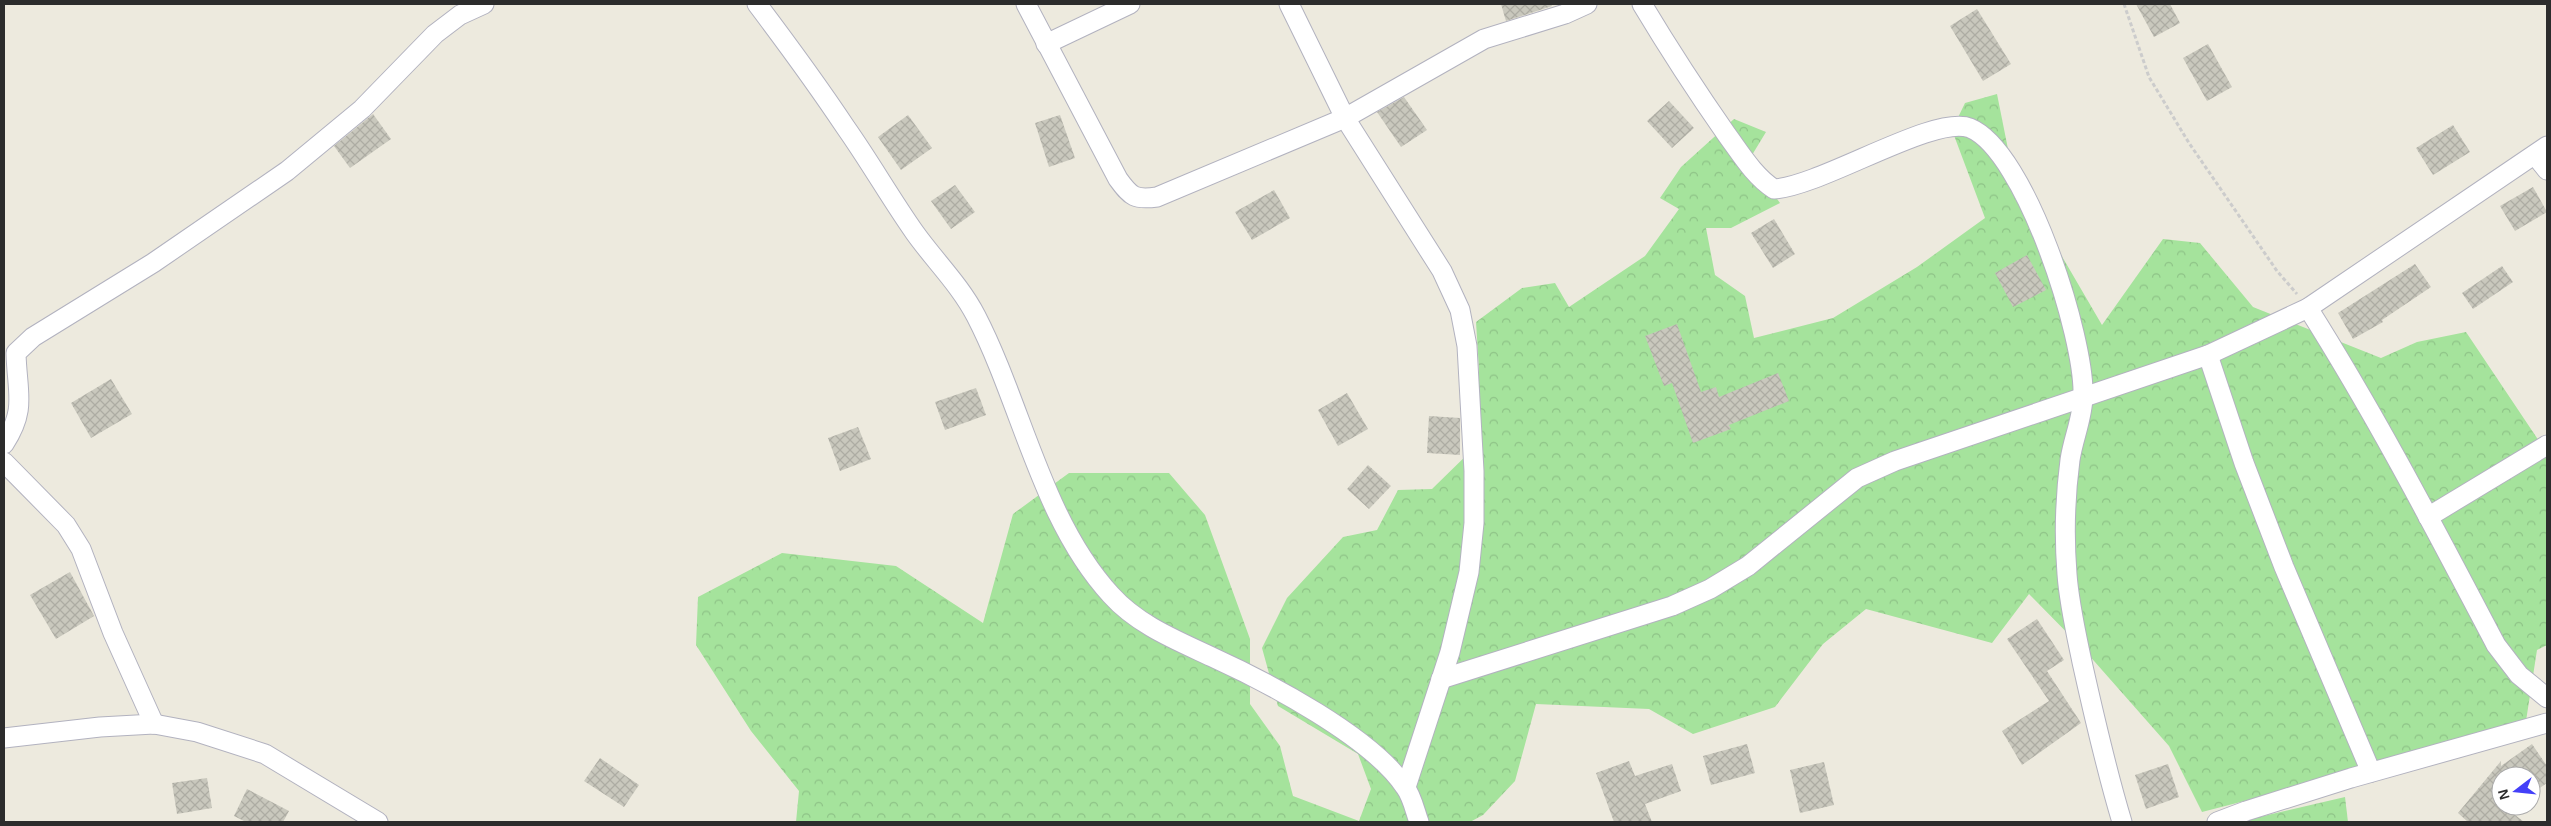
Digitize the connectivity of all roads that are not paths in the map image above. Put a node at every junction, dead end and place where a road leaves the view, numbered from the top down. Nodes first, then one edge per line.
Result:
1 (484, 4) edge
2 (757, 4) edge
3 (1026, 4) edge
4 (1130, 4) edge
5 (1289, 4) edge
6 (1587, 4) edge
7 (1642, 4) edge
8 (1046, 44) junction
9 (1345, 118) junction
10 (2541, 151) edge
11 (2547, 170) edge
12 (2308, 308) junction
13 (2208, 355) junction
14 (2084, 396) junction
15 (4, 444) edge
16 (2547, 445) edge
17 (4, 462) edge
18 (2428, 517) junction
19 (1441, 679) junction
20 (2547, 698) edge
21 (154, 724) junction
22 (2545, 727) edge
23 (4, 738) edge
24 (2371, 772) junction
25 (1406, 788) junction
26 (378, 822) edge
27 (1419, 822) edge
28 (2122, 822) edge
29 (2217, 822) edge

1 - 15 street
2 - 25 street
3 - 8 street
4 - 8 street
5 - 9 street
6 - 9 street
7 - 14 street
8 - 9 street
9 - 19 street
10 - 11 street
10 - 12 street
12 - 13 street
12 - 18 street
13 - 14 street
13 - 24 street
14 - 19 street
14 - 28 street
16 - 18 street
17 - 21 street
18 - 20 street
19 - 25 street
21 - 23 street
21 - 26 street
22 - 24 street
24 - 29 street
25 - 27 street

